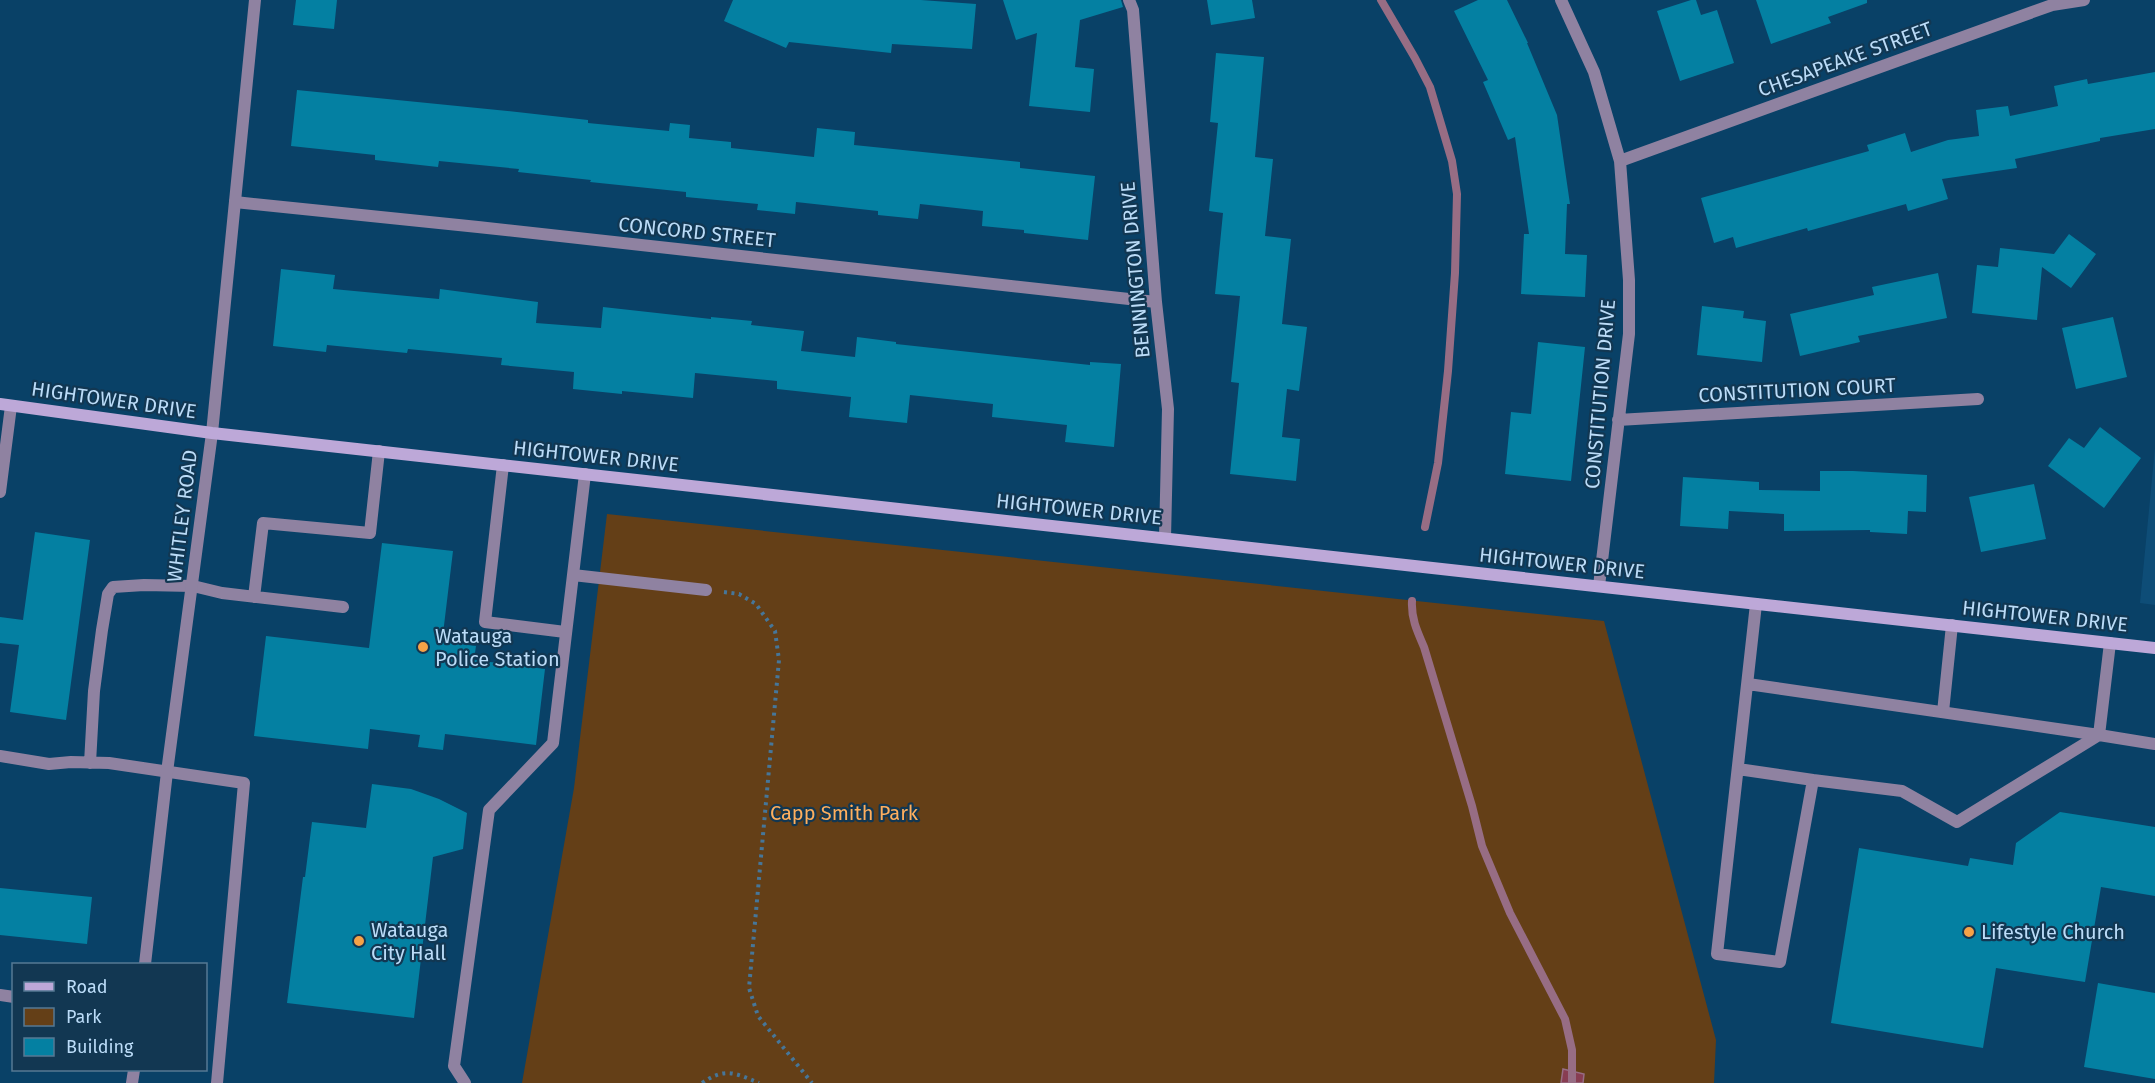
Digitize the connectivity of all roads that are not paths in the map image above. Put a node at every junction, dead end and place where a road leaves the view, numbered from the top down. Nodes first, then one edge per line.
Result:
1 (255, 0) edge
2 (1129, 0) edge
3 (1562, 0) edge
4 (2084, 0) edge
5 (1620, 161) junction
6 (235, 202) junction
7 (1156, 302) junction
8 (1978, 399) dead end
9 (5, 405) edge
10 (1618, 420) junction
11 (212, 433) junction
12 (379, 451) junction
13 (503, 465) junction
14 (585, 474) junction
15 (0, 492) edge
16 (1165, 538) junction
17 (573, 575) junction
18 (193, 586) junction
19 (1599, 586) junction
20 (706, 590) road end
21 (254, 597) junction
22 (1756, 604) junction
23 (343, 607) dead end
24 (1952, 625) junction
25 (565, 632) junction
26 (2110, 643) junction
27 (2155, 648) edge
28 (1748, 684) junction
29 (1943, 712) junction
30 (2099, 735) junction
31 (2155, 744) edge
32 (0, 756) edge
33 (90, 763) junction
34 (1738, 769) junction
35 (167, 772) junction
36 (1812, 780) junction
37 (145, 963) edge
38 (217, 1083) edge
39 (465, 1083) edge

1 - 6 street, WHITLEY ROAD
2 - 7 street, BENNINGTON DRIVE
3 - 5 street, CONSTITUTION DRIVE
4 - 5 street, CHESAPEAKE STREET
5 - 10 street, CONSTITUTION DRIVE
6 - 7 street, CONCORD STREET
6 - 11 street, WHITLEY ROAD
7 - 16 street, BENNINGTON DRIVE
8 - 10 street, CONSTITUTION COURT
9 - 11 main road, HIGHTOWER DRIVE
9 - 15 street
10 - 19 street, CONSTITUTION DRIVE
11 - 12 main road, HIGHTOWER DRIVE
11 - 18 street, WHITLEY ROAD
12 - 13 main road, HIGHTOWER DRIVE
12 - 21 street
13 - 14 main road, HIGHTOWER DRIVE
13 - 25 street
14 - 16 main road, HIGHTOWER DRIVE
14 - 17 street
16 - 19 main road, HIGHTOWER DRIVE
17 - 20 street
17 - 25 street
18 - 21 street
18 - 33 street
18 - 35 street, WHITLEY ROAD
19 - 22 main road, HIGHTOWER DRIVE
21 - 23 street
22 - 24 main road, HIGHTOWER DRIVE
22 - 28 street
24 - 26 main road, HIGHTOWER DRIVE
24 - 29 street
25 - 39 street
26 - 27 main road, HIGHTOWER DRIVE
26 - 30 street
28 - 29 street
28 - 34 street
29 - 30 street
30 - 31 street
30 - 36 street
32 - 33 street
33 - 35 street
34 - 36 street
34 - 36 street
35 - 37 street, WHITLEY ROAD
35 - 38 street

